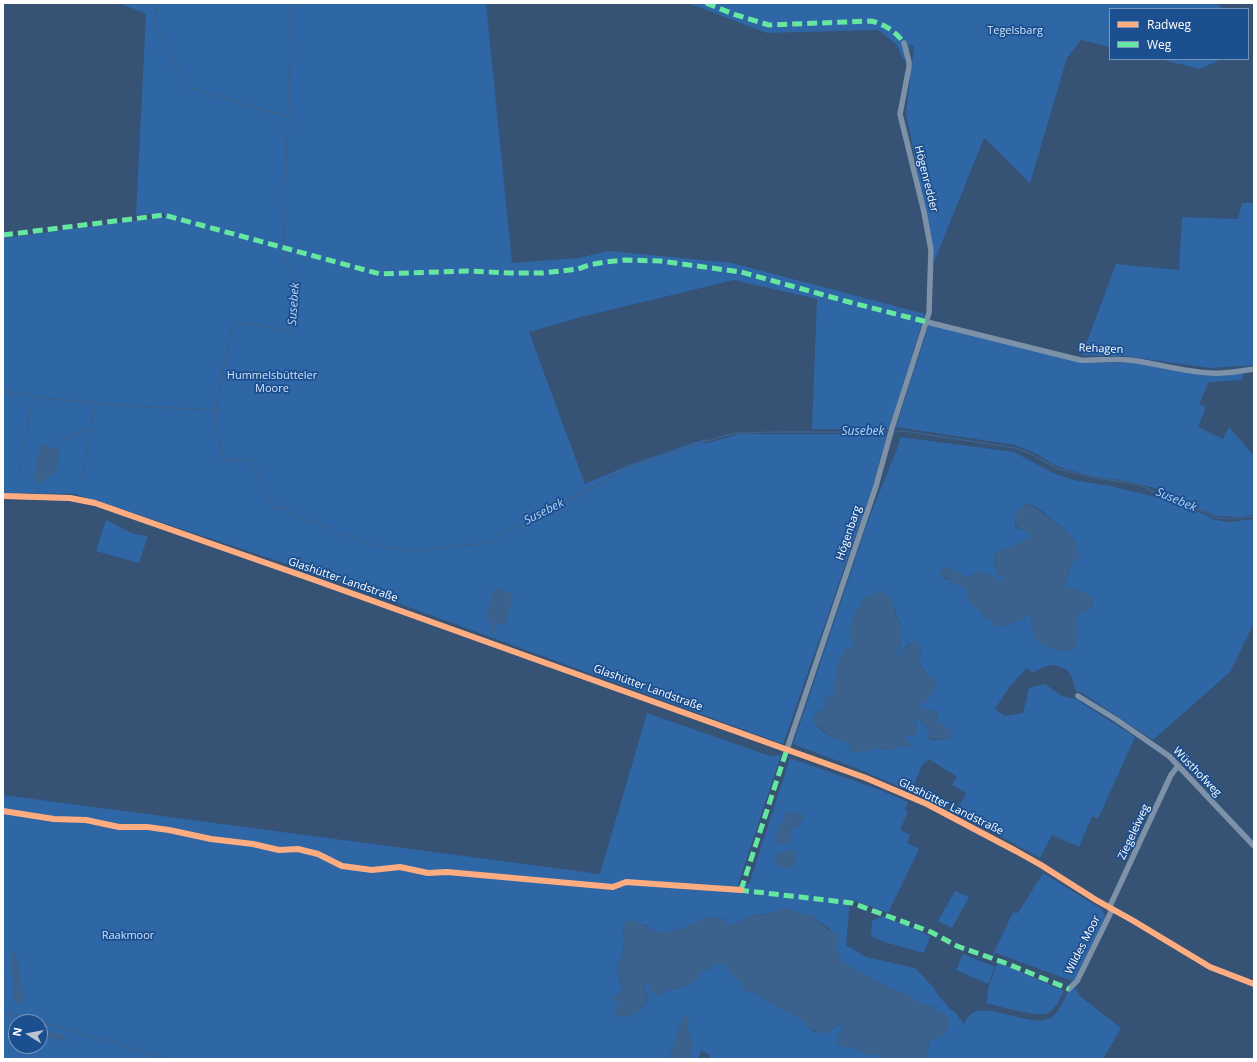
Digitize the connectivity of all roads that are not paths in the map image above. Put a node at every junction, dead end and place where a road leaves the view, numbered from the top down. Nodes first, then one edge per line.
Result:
1 (904, 43) dead end
2 (927, 322) junction
3 (1254, 369) edge
4 (3, 496) edge
5 (1078, 696) dead end
6 (787, 749) junction
7 (1178, 766) junction
8 (1254, 846) edge
9 (1111, 909) junction
10 (1254, 984) edge
11 (1069, 989) dead end

1 - 2 street, Högenredder
2 - 3 street, Rehagen
2 - 6 street, Högenbarg
4 - 6 street, Glashütter Landstraße
5 - 7 street, Wüsthofweg
6 - 9 street, Glashütter Landstraße
7 - 8 street, Wüsthofweg
7 - 9 street, Ziegeleiweg
9 - 10 street, Glashütter Landstraße
9 - 11 street, Wildes Moor

